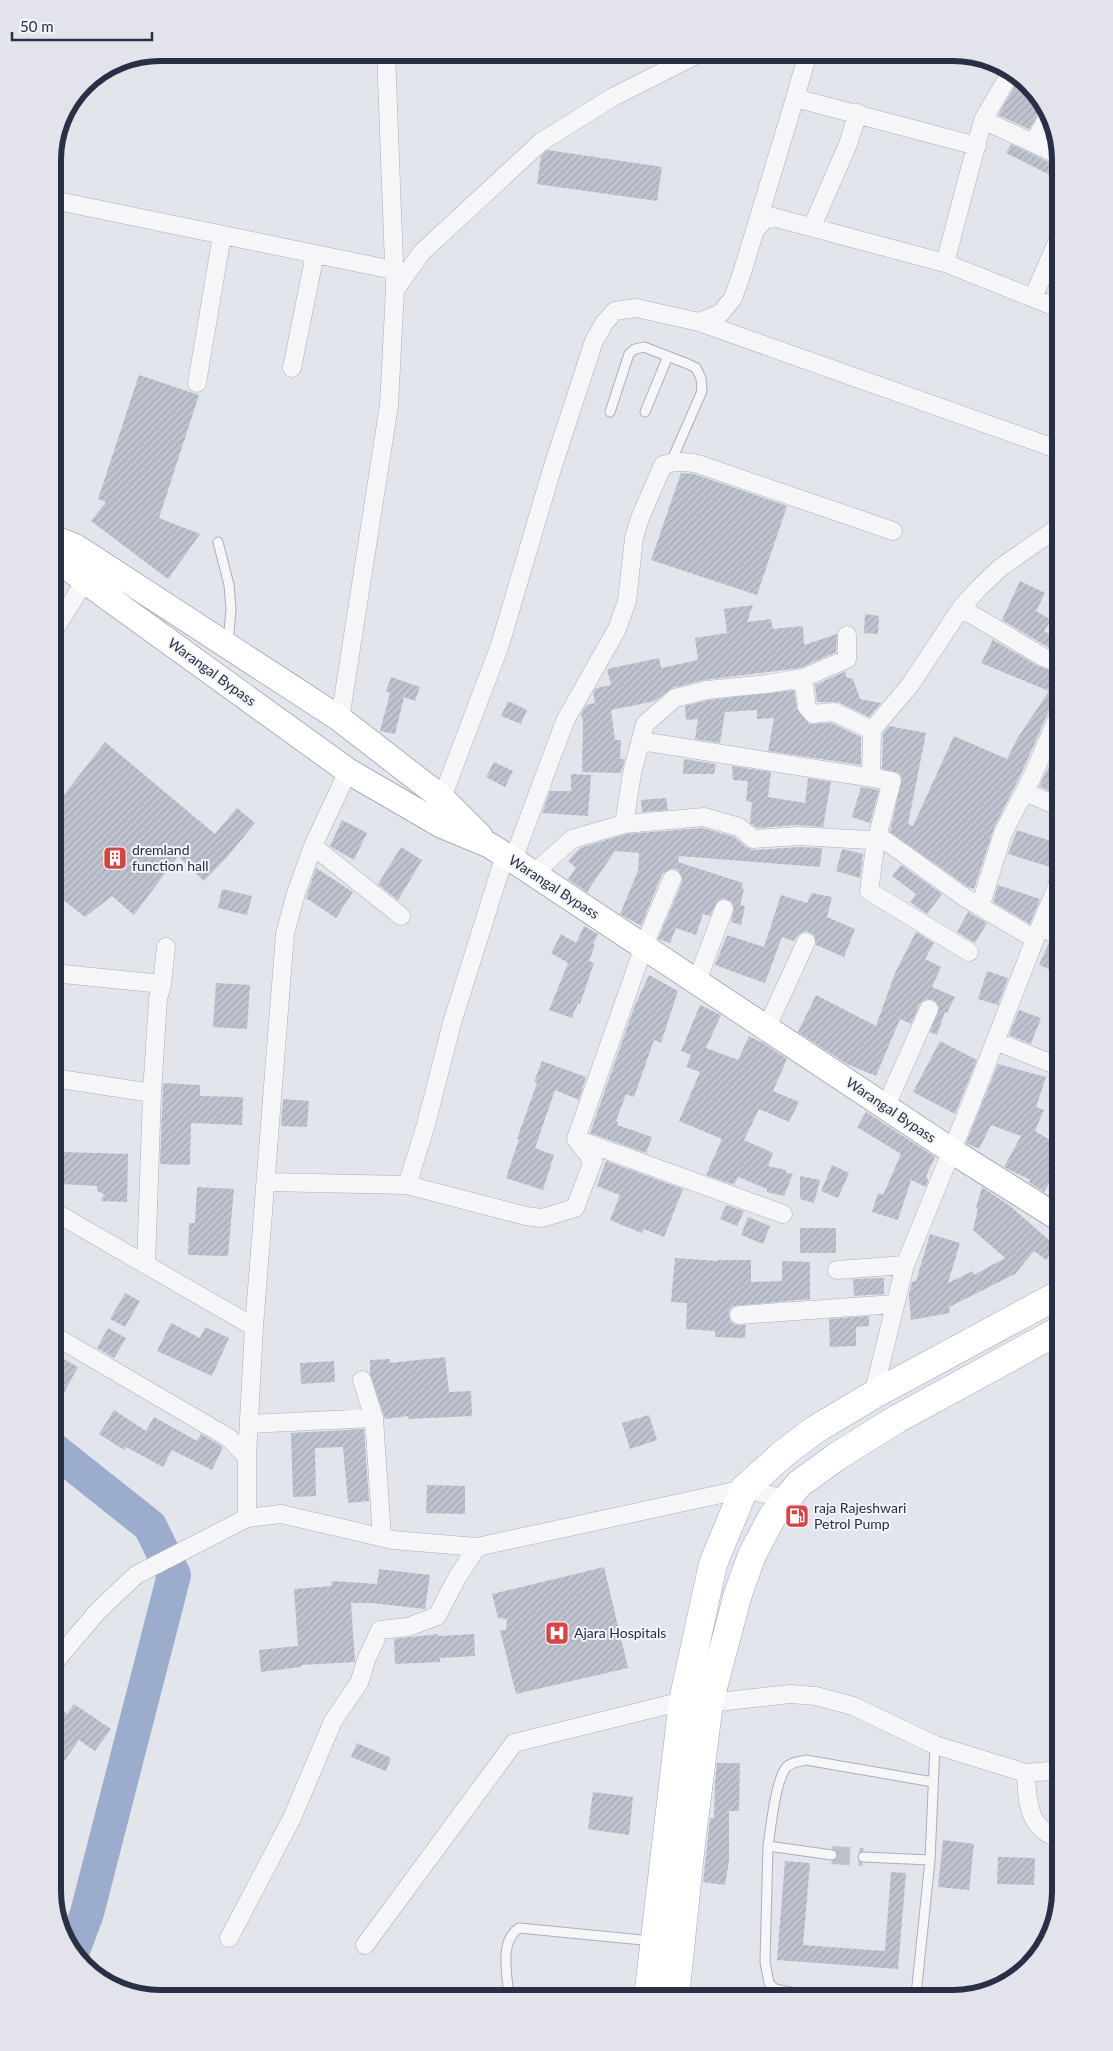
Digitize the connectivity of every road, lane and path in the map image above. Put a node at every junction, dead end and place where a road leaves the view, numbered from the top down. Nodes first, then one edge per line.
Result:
1 (386, 61) edge
2 (684, 61) edge
3 (806, 61) edge
4 (1007, 78) edge
5 (795, 98) junction
6 (858, 114) junction
7 (983, 120) junction
8 (1044, 123) edge
9 (1034, 142) junction
10 (977, 146) junction
11 (1052, 151) edge
12 (61, 202) edge
13 (812, 227) junction
14 (755, 231) junction
15 (222, 235) junction
16 (315, 254) junction
17 (1052, 254) edge
18 (945, 263) junction
19 (393, 270) junction
20 (396, 290) junction
21 (1033, 298) junction
22 (1052, 305) edge
23 (698, 322) junction
24 (668, 356) junction
25 (292, 368) dead end
26 (198, 383) dead end
27 (610, 412) dead end
28 (645, 412) dead end
29 (1052, 447) edge
30 (671, 462) junction
31 (893, 531) dead end
32 (1052, 532) edge
33 (61, 541) edge
34 (218, 542) dead end
35 (61, 559) edge
36 (85, 581) junction
37 (961, 608) junction
38 (61, 619) edge
39 (847, 635) dead end
40 (228, 646) junction
41 (1052, 661) edge
42 (803, 678) junction
43 (340, 720) junction
44 (872, 730) junction
45 (1052, 730) edge
46 (641, 741) junction
47 (348, 771) junction
48 (871, 778) junction
49 (1025, 792) junction
50 (442, 798) junction
51 (1052, 804) edge
52 (624, 824) junction
53 (876, 841) junction
54 (313, 846) junction
55 (510, 858) junction
56 (672, 879) dead end
57 (1052, 899) edge
58 (980, 907) junction
59 (724, 909) dead end
60 (401, 916) dead end
61 (1038, 933) junction
62 (1052, 935) edge
63 (806, 942) dead end
64 (644, 946) junction
65 (166, 947) dead end
66 (969, 952) dead end
67 (61, 973) edge
68 (697, 981) junction
69 (162, 984) junction
70 (929, 1009) dead end
71 (767, 1027) junction
72 (994, 1041) junction
73 (1052, 1064) edge
74 (61, 1079) edge
75 (152, 1093) junction
76 (886, 1106) junction
77 (576, 1139) junction
78 (952, 1151) junction
79 (266, 1182) junction
80 (407, 1185) junction
81 (783, 1214) dead end
82 (1052, 1214) edge
83 (61, 1216) edge
84 (146, 1264) junction
85 (904, 1265) junction
86 (837, 1270) dead end
87 (1052, 1298) edge
88 (895, 1304) junction
89 (739, 1315) dead end
90 (254, 1327) junction
91 (1052, 1334) edge
92 (61, 1340) edge
93 (362, 1380) dead end
94 (873, 1395) junction
95 (374, 1418) junction
96 (249, 1424) junction
97 (248, 1457) junction
98 (744, 1489) junction
99 (787, 1499) junction
100 (248, 1518) junction
101 (382, 1537) junction
102 (477, 1547) junction
103 (61, 1654) edge
104 (683, 1701) junction
105 (710, 1703) junction
106 (935, 1744) junction
107 (1052, 1771) edge
108 (1026, 1773) junction
109 (933, 1782) junction
110 (1052, 1836) edge
111 (768, 1846) junction
112 (832, 1855) tunnel mouth
113 (863, 1857) tunnel mouth
114 (930, 1860) junction
115 (229, 1938) dead end
116 (654, 1942) junction
117 (365, 1945) dead end
118 (509, 1990) edge
119 (649, 1990) edge
120 (676, 1990) edge
121 (780, 1990) edge
122 (917, 1990) edge

1 - 19 street
2 - 20 street
3 - 5 street
4 - 7 street
5 - 6 street
5 - 14 street
6 - 10 street
6 - 13 street
7 - 9 street
7 - 10 street
8 - 9 street
9 - 11 street
10 - 18 street
12 - 15 street
13 - 14 street
13 - 18 street
14 - 23 street
15 - 16 street
15 - 26 street
16 - 19 street
16 - 25 street
17 - 21 street
18 - 21 street
19 - 20 street
20 - 43 street
21 - 22 street
23 - 29 street
23 - 50 street
24 - 27 lane
24 - 28 lane
24 - 30 lane
30 - 31 street
30 - 55 street
32 - 37 street
33 - 40 main road
34 - 40 lane
35 - 36 main road, Warangal Bypass
36 - 38 street
36 - 47 main road, Warangal Bypass
37 - 41 street
37 - 44 street
39 - 42 street
40 - 43 main road
42 - 44 street
42 - 46 street
43 - 50 main road
44 - 48 street
45 - 49 street
46 - 48 street
46 - 52 street
47 - 54 street
47 - 55 main road, Warangal Bypass
48 - 53 street
49 - 51 street
49 - 58 street
50 - 55 main road
52 - 53 street
52 - 55 street
53 - 58 street
53 - 66 street
54 - 60 street
54 - 79 street
55 - 64 main road, Warangal Bypass
55 - 80 street
56 - 64 street
57 - 61 street
58 - 61 street
59 - 68 street
61 - 62 street
61 - 72 street
63 - 71 street
64 - 68 main road, Warangal Bypass
64 - 77 street
65 - 69 street
67 - 69 street
68 - 71 main road, Warangal Bypass
69 - 75 street
70 - 76 street
71 - 76 main road, Warangal Bypass
72 - 73 street
72 - 78 street
74 - 75 street
75 - 84 street
76 - 78 main road, Warangal Bypass
77 - 80 street
77 - 81 street
78 - 82 main road, Warangal Bypass
78 - 85 street
79 - 80 street
79 - 90 street
83 - 84 street
84 - 90 street
85 - 86 street
85 - 88 street
87 - 94 main road
88 - 89 street
88 - 94 street
90 - 96 street
91 - 99 main road
92 - 97 street
93 - 95 street
94 - 98 main road
95 - 96 street
95 - 101 street
96 - 97 street
97 - 100 street
98 - 99 street
98 - 102 street
98 - 104 main road
99 - 105 main road
100 - 101 street
100 - 103 street
101 - 102 street
102 - 115 street
104 - 105 street
104 - 116 main road
104 - 117 street
105 - 106 street
105 - 120 main road
106 - 108 street
106 - 109 lane
107 - 108 street
108 - 110 street
109 - 111 lane
109 - 114 lane
111 - 112 lane
111 - 121 lane
113 - 114 lane
114 - 122 lane
116 - 118 lane
116 - 119 main road

